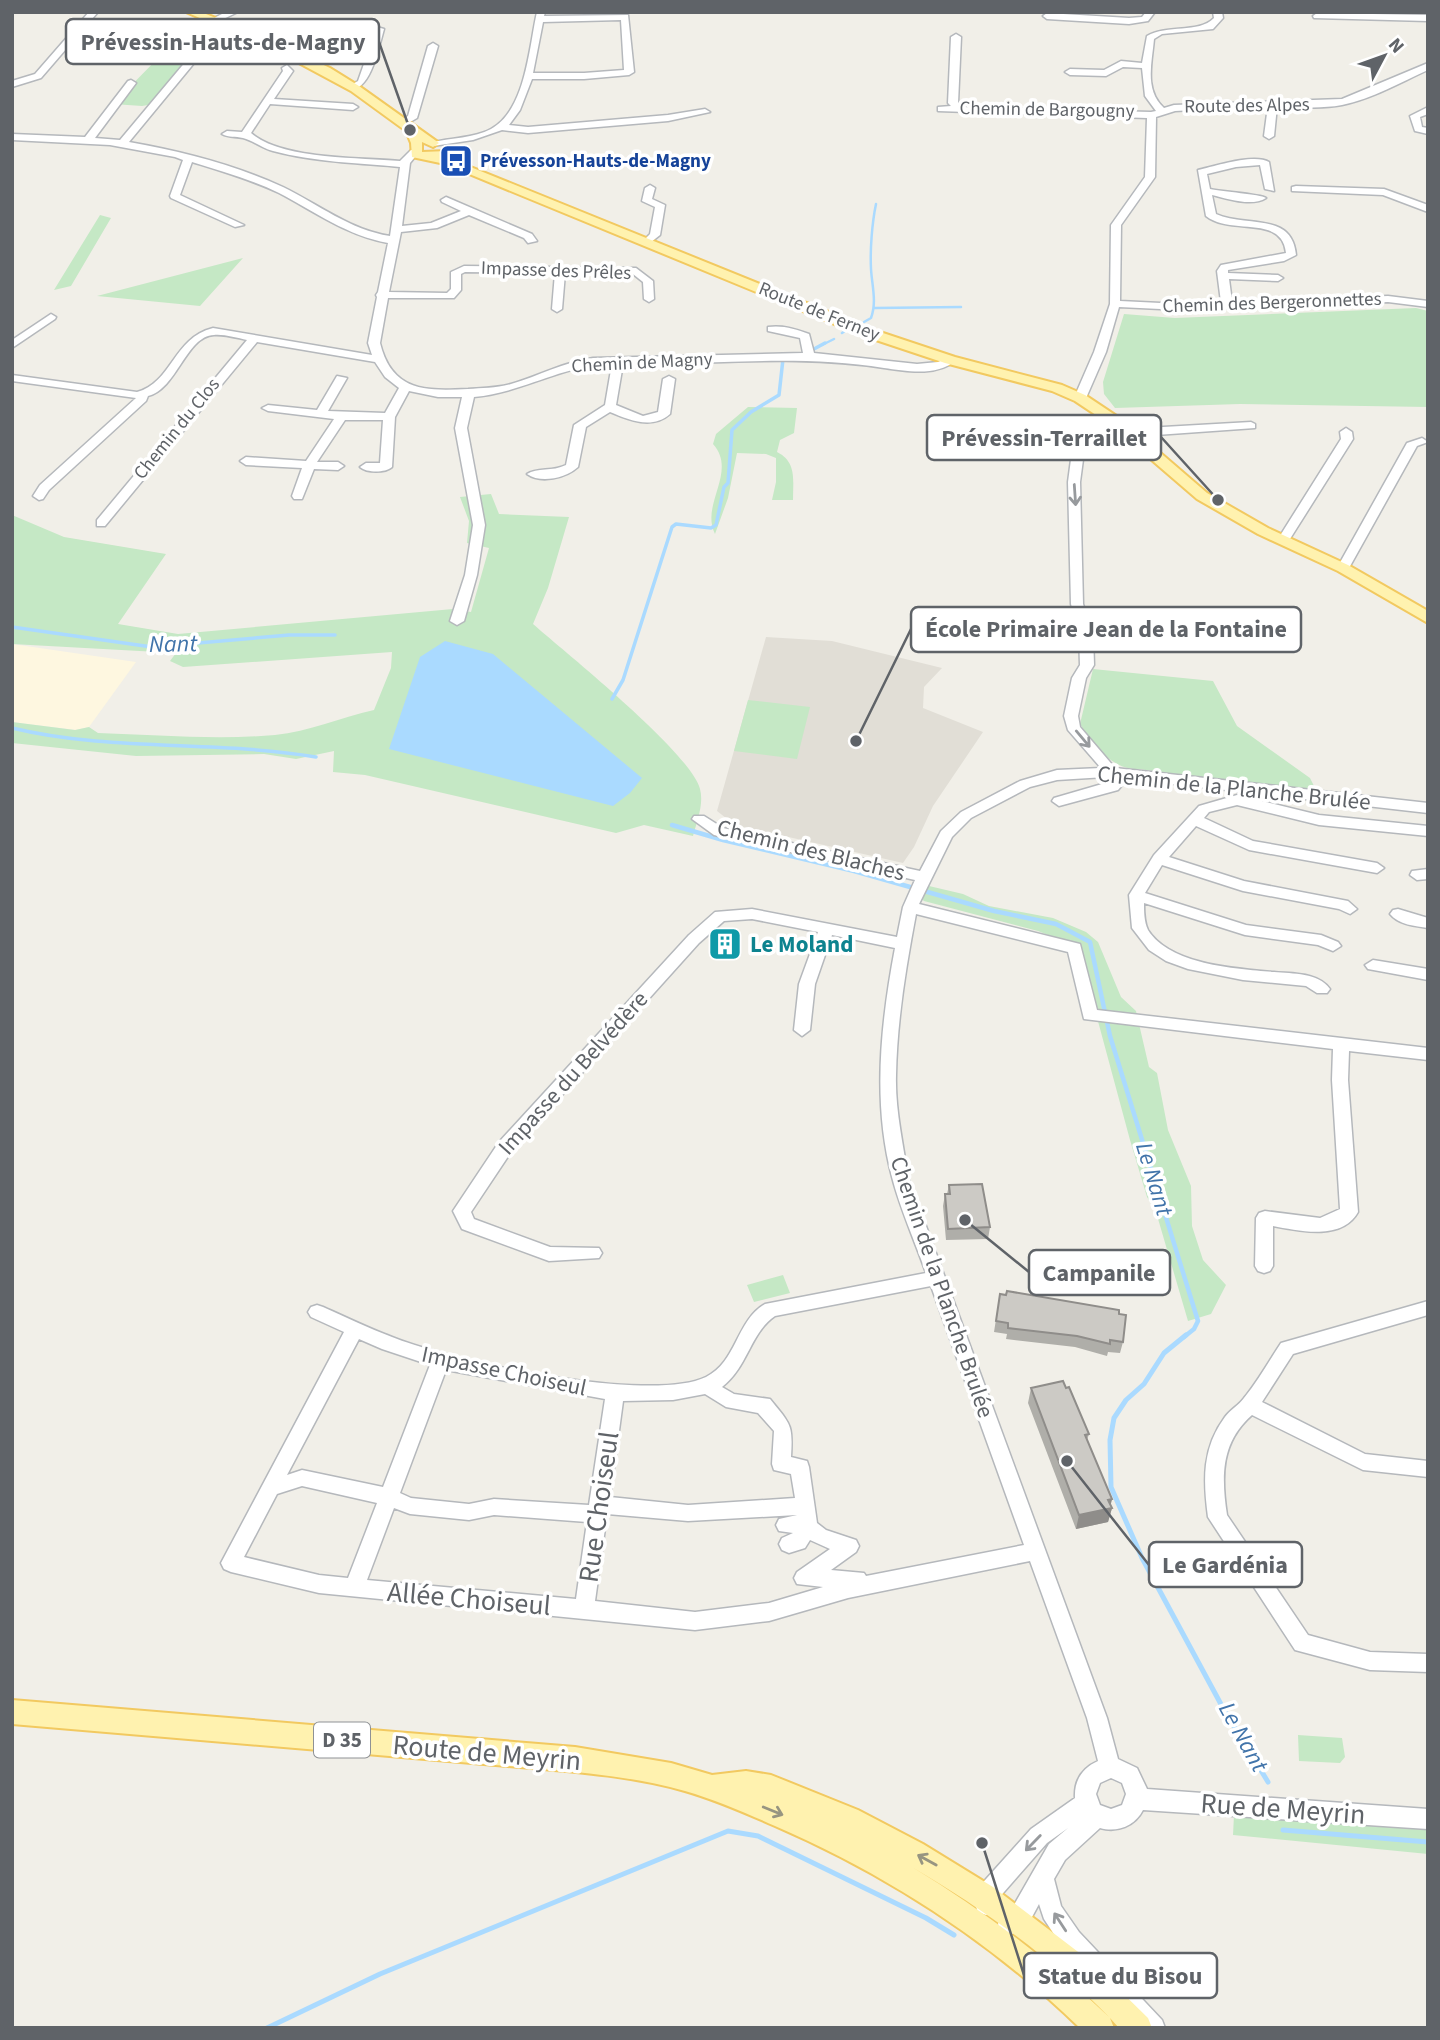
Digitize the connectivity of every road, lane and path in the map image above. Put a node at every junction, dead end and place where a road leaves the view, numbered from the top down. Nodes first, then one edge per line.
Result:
1 (94, 12) edge
2 (191, 12) edge
3 (234, 12) edge
4 (1151, 12) edge
5 (1217, 12) edge
6 (540, 16) edge
7 (1046, 16) dead end
8 (1317, 16) dead end
9 (1428, 18) edge
10 (212, 21) junction
11 (376, 31) dead end
12 (956, 37) dead end
13 (433, 46) dead end
14 (190, 62) dead end
15 (1148, 66) junction
16 (287, 68) dead end
17 (1427, 68) edge
18 (1070, 72) dead end
19 (527, 76) junction
20 (131, 83) dead end
21 (12, 84) edge
22 (349, 84) junction
23 (268, 101) junction
24 (1273, 103) junction
25 (353, 107) dead end
26 (956, 107) junction
27 (941, 109) dead end
28 (1428, 110) edge
29 (705, 112) dead end
30 (1157, 112) junction
31 (407, 127) junction
32 (502, 127) junction
33 (1428, 131) edge
34 (227, 134) dead end
35 (246, 135) junction
36 (1269, 136) dead end
37 (12, 137) edge
38 (86, 141) junction
39 (122, 144) junction
40 (416, 149) junction
41 (438, 152) junction
42 (188, 159) junction
43 (406, 165) junction
44 (650, 188) dead end
45 (1270, 189) dead end
46 (1296, 189) dead end
47 (1206, 191) junction
48 (1261, 198) dead end
49 (446, 200) dead end
50 (1428, 209) edge
51 (469, 211) junction
52 (239, 225) dead end
53 (1234, 234) dead end
54 (393, 235) junction
55 (1288, 235) junction
56 (532, 241) dead end
57 (646, 243) junction
58 (560, 272) junction
59 (1223, 276) junction
60 (1278, 278) dead end
61 (381, 295) junction
62 (649, 299) dead end
63 (1115, 303) junction
64 (1428, 304) edge
65 (1227, 306) junction
66 (557, 309) dead end
67 (51, 317) dead end
68 (772, 329) dead end
69 (255, 337) junction
70 (12, 345) edge
71 (809, 356) junction
72 (378, 359) junction
73 (950, 360) junction
74 (618, 361) junction
75 (12, 378) edge
76 (341, 378) dead end
77 (669, 379) dead end
78 (406, 386) junction
79 (469, 392) junction
80 (142, 395) junction
81 (1080, 398) junction
82 (610, 407) junction
83 (268, 408) dead end
84 (1102, 412) junction
85 (320, 414) junction
86 (342, 416) junction
87 (389, 416) junction
88 (1251, 426) dead end
89 (1346, 432) dead end
90 (1128, 433) junction
91 (1422, 442) dead end
92 (1346, 453) dead end
93 (246, 461) dead end
94 (309, 465) junction
95 (338, 466) dead end
96 (366, 467) dead end
97 (533, 474) dead end
98 (39, 496) dead end
99 (298, 496) dead end
100 (101, 523) dead end
101 (1288, 541) junction
102 (1343, 568) junction
103 (1421, 614) edge
104 (457, 621) dead end
105 (1111, 772) junction
106 (1059, 801) dead end
107 (1394, 805) junction
108 (1428, 808) edge
109 (699, 819) dead end
110 (1194, 819) junction
111 (1388, 827) junction
112 (1404, 829) junction
113 (1428, 831) edge
114 (1159, 859) junction
115 (1377, 868) dead end
116 (918, 891) junction
117 (1136, 895) junction
118 (1350, 909) dead end
119 (1398, 914) dead end
120 (1428, 923) edge
121 (826, 930) junction
122 (902, 944) junction
123 (1333, 946) dead end
124 (1373, 965) dead end
125 (1428, 975) edge
126 (1322, 989) dead end
127 (802, 1030) dead end
128 (1341, 1043) junction
129 (1428, 1054) edge
130 (593, 1253) dead end
131 (1264, 1266) dead end
132 (937, 1278) junction
133 (1428, 1308) edge
134 (317, 1312) dead end
135 (355, 1329) junction
136 (441, 1360) junction
137 (713, 1391) junction
138 (615, 1393) junction
139 (1250, 1405) junction
140 (1428, 1469) edge
141 (271, 1485) junction
142 (388, 1497) junction
143 (598, 1509) junction
144 (802, 1529) junction
145 (1036, 1551) junction
146 (860, 1587) junction
147 (354, 1588) junction
148 (584, 1609) junction
149 (1428, 1662) edge
150 (12, 1712) edge
151 (1110, 1768) junction
152 (709, 1785) junction
153 (1138, 1799) junction
154 (1093, 1808) junction
155 (1428, 1819) edge
156 (1042, 1879) junction
157 (986, 1896) junction
158 (1018, 1920) junction
159 (988, 1932) junction
160 (1100, 2028) edge
161 (1138, 2028) edge
162 (1154, 2028) edge

1 - 21 street
2 - 10 main road, Route de Ferney
3 - 10 street
4 - 7 street
5 - 15 street
6 - 19 street
6 - 19 street
8 - 9 street
10 - 22 main road, Route de Ferney
11 - 22 street
12 - 26 street
13 - 31 street
14 - 39 street
15 - 18 street
15 - 30 street
16 - 23 street
17 - 24 street, Route des Alpes
19 - 32 street
20 - 38 street
22 - 31 main road, Route de Ferney
23 - 25 street
23 - 35 street
24 - 30 street, Route des Alpes
24 - 36 street
26 - 27 street, Chemin de Bargougny
26 - 30 street, Chemin de Bargougny
28 - 33 street
29 - 32 street
30 - 63 street, Route des Alpes
31 - 40 main road
31 - 41 main road, Route de Ferney
32 - 41 street
34 - 35 street
35 - 43 street
37 - 38 street
38 - 39 street
39 - 42 street
40 - 41 main road
40 - 43 street
41 - 43 street
41 - 57 main road, Route de Ferney
42 - 52 street
42 - 54 street
43 - 54 street
44 - 57 street
45 - 47 street
46 - 50 street
47 - 48 street
47 - 55 street
49 - 51 street
51 - 54 street
51 - 56 street
53 - 55 street
54 - 61 street
55 - 59 street
57 - 73 main road, Route de Ferney
58 - 61 street, Impasse des Prêles
58 - 62 street, Impasse des Prêles
58 - 66 street
59 - 60 street
59 - 65 street
61 - 72 street
63 - 65 street, Chemin des Bergeronnettes
63 - 81 street, Route des Alpes
64 - 65 street, Chemin des Bergeronnettes
67 - 70 street
68 - 71 street
69 - 72 street, Chemin du Clos
69 - 80 street, Chemin du Clos
69 - 100 street, Chemin du Clos
71 - 73 street, Chemin de Magny
71 - 74 street, Chemin de Magny
72 - 78 street
73 - 81 main road, Route de Ferney
74 - 79 street, Chemin de Magny
74 - 82 street
75 - 80 street
76 - 85 street
77 - 82 street
78 - 79 street, Chemin de Magny
78 - 87 street
79 - 104 street
80 - 98 street, Chemin du Clos
81 - 84 main road, Route de Ferney
82 - 97 street
83 - 85 street
84 - 90 main road, Route de Ferney
84 -> 105 street
85 - 86 street
86 - 87 street
86 - 94 street
87 - 96 street
88 - 90 street
89 - 101 street
90 - 101 main road, Route de Ferney
91 - 102 street
92 - 101 street
93 - 94 street
94 - 95 street
94 - 99 street
101 - 102 main road, Route de Ferney
102 - 103 main road, Route de Ferney
105 - 106 street
105 - 107 street, Chemin de la Planche Brulée
105 - 116 street, Chemin de la Planche Brulée
107 - 108 street, Chemin de la Planche Brulée
107 - 111 street
107 - 112 street
109 - 116 street, Chemin des Blaches
110 - 111 street
110 - 114 street
110 - 115 street
111 - 112 street
112 - 113 street
114 - 117 street
114 - 118 street
116 - 122 street, Chemin de la Planche Brulée
116 - 128 street, Chemin des Blaches
117 - 123 street
117 - 126 street
119 - 120 street
121 - 122 street, Impasse du Belvédère
121 - 127 street
121 - 130 street, Impasse du Belvédère
122 - 132 street, Chemin de la Planche Brulée
124 - 125 street
128 - 129 street
128 - 131 street
132 - 137 street
132 - 145 street, Chemin de la Planche Brulée
133 - 139 street
134 - 135 street, Impasse Choiseul
135 - 136 street, Impasse Choiseul
135 - 141 street, Allée Choiseul
136 - 138 street, Impasse Choiseul
136 - 142 street, Allée Choiseul
137 - 138 street
137 - 144 street
138 - 143 street, Rue Choiseul
139 - 140 street
139 - 149 street
141 - 142 street
141 - 147 street, Allée Choiseul
142 - 143 street
142 - 147 street, Allée Choiseul
143 - 144 street
143 - 148 street, Rue Choiseul
144 - 146 street
145 - 146 street, Rue Choiseul
145 - 151 street, Chemin de la Planche Brulée
146 - 148 street, Rue Choiseul
147 - 148 street, Allée Choiseul
150 - 152 main road, Route de Meyrin / D 35
151 - 153 street
151 - 154 street
157 -> 152 main road, Route de Meyrin / D 35
152 -> 159 main road, Route de Meyrin / D 35
153 - 154 street
153 - 155 street, Rue de Meyrin
154 - 156 street
154 -> 157 street
156 - 158 street
162 -> 156 street
157 - 158 main road, Route de Meyrin / D 35
157 - 159 street
158 - 159 street
158 - 161 main road, Route de Meyrin / D 35
159 - 160 main road, Route de Meyrin / D 35

